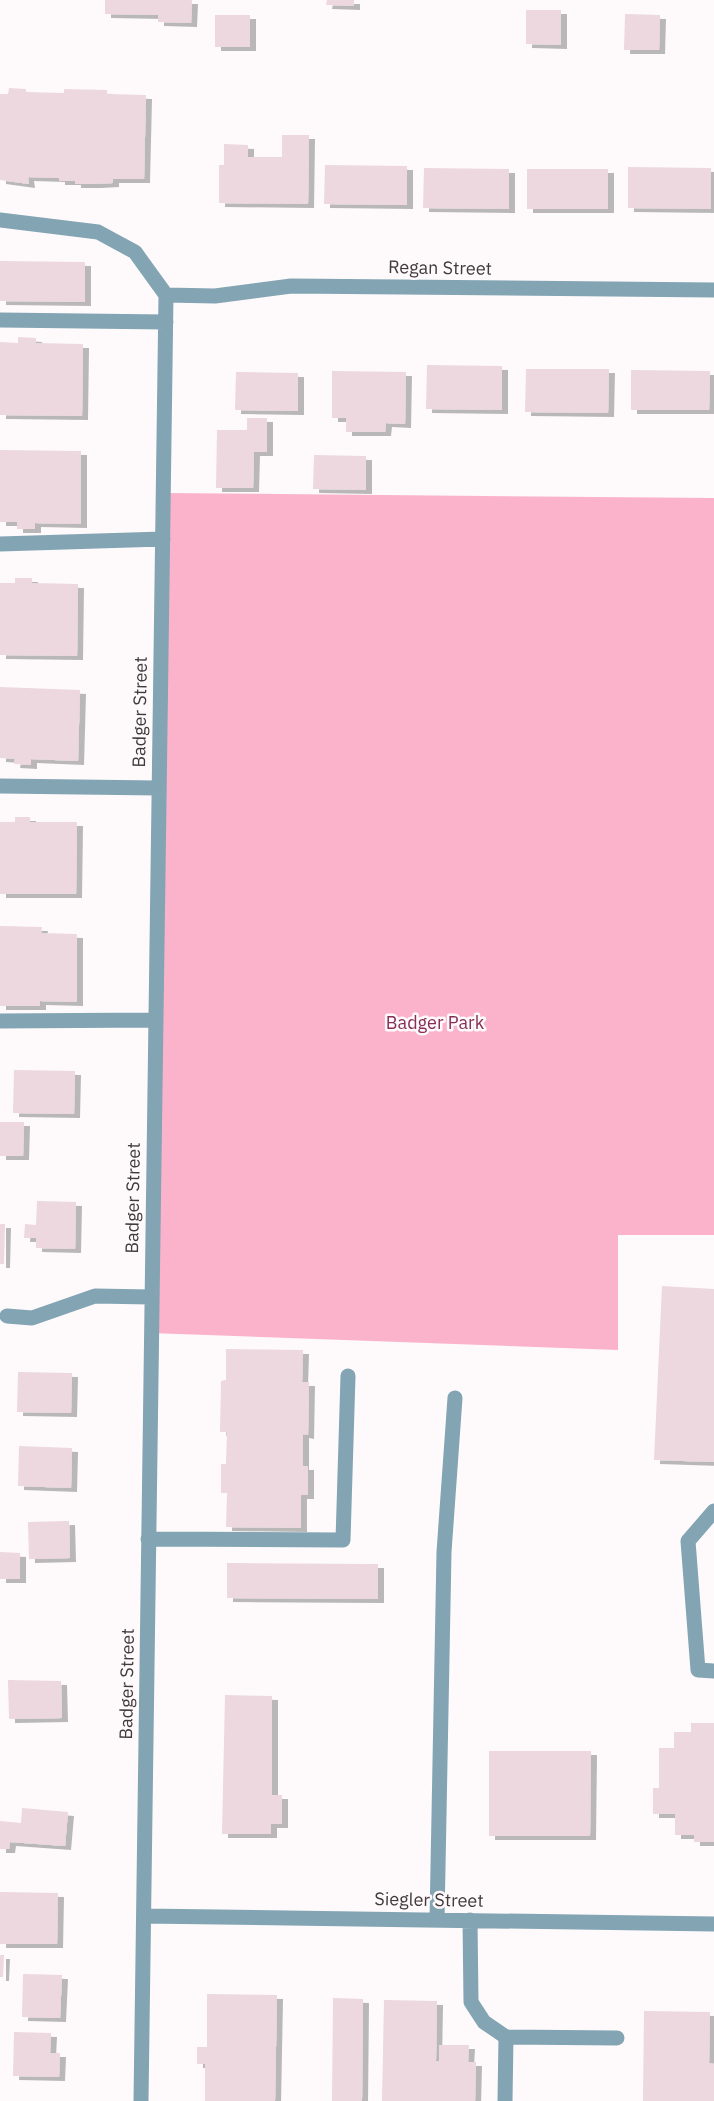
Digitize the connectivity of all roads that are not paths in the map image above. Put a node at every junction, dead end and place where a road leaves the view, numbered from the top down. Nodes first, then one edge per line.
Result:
1 (0, 220) edge
2 (714, 290) edge
3 (166, 295) junction
4 (0, 320) edge
5 (166, 322) junction
6 (163, 539) junction
7 (0, 544) edge
8 (0, 786) edge
9 (158, 788) junction
10 (155, 1020) junction
11 (0, 1021) edge
12 (150, 1298) junction
13 (7, 1316) dead end
14 (348, 1376) dead end
15 (455, 1398) dead end
16 (714, 1511) edge
17 (148, 1539) junction
18 (714, 1671) edge
19 (144, 1916) junction
20 (437, 1920) junction
21 (470, 1920) junction
22 (714, 1924) edge
23 (506, 2037) junction
24 (617, 2038) dead end
25 (141, 2101) edge
26 (505, 2101) edge

1 - 3 street
2 - 3 street, Regan Street
3 - 5 street, Badger Street
4 - 5 street
5 - 6 street, Badger Street
6 - 7 street
6 - 9 street, Badger Street
8 - 9 street
9 - 10 street, Badger Street
10 - 11 street
10 - 12 street, Badger Street
12 - 13 street
12 - 17 street, Badger Street
14 - 17 street
15 - 20 street
16 - 18 street
17 - 19 street, Badger Street
19 - 20 street, Siegler Street
19 - 25 street, Badger Street
20 - 21 street, Siegler Street
21 - 22 street, Siegler Street
21 - 23 street
23 - 24 street
23 - 26 street

